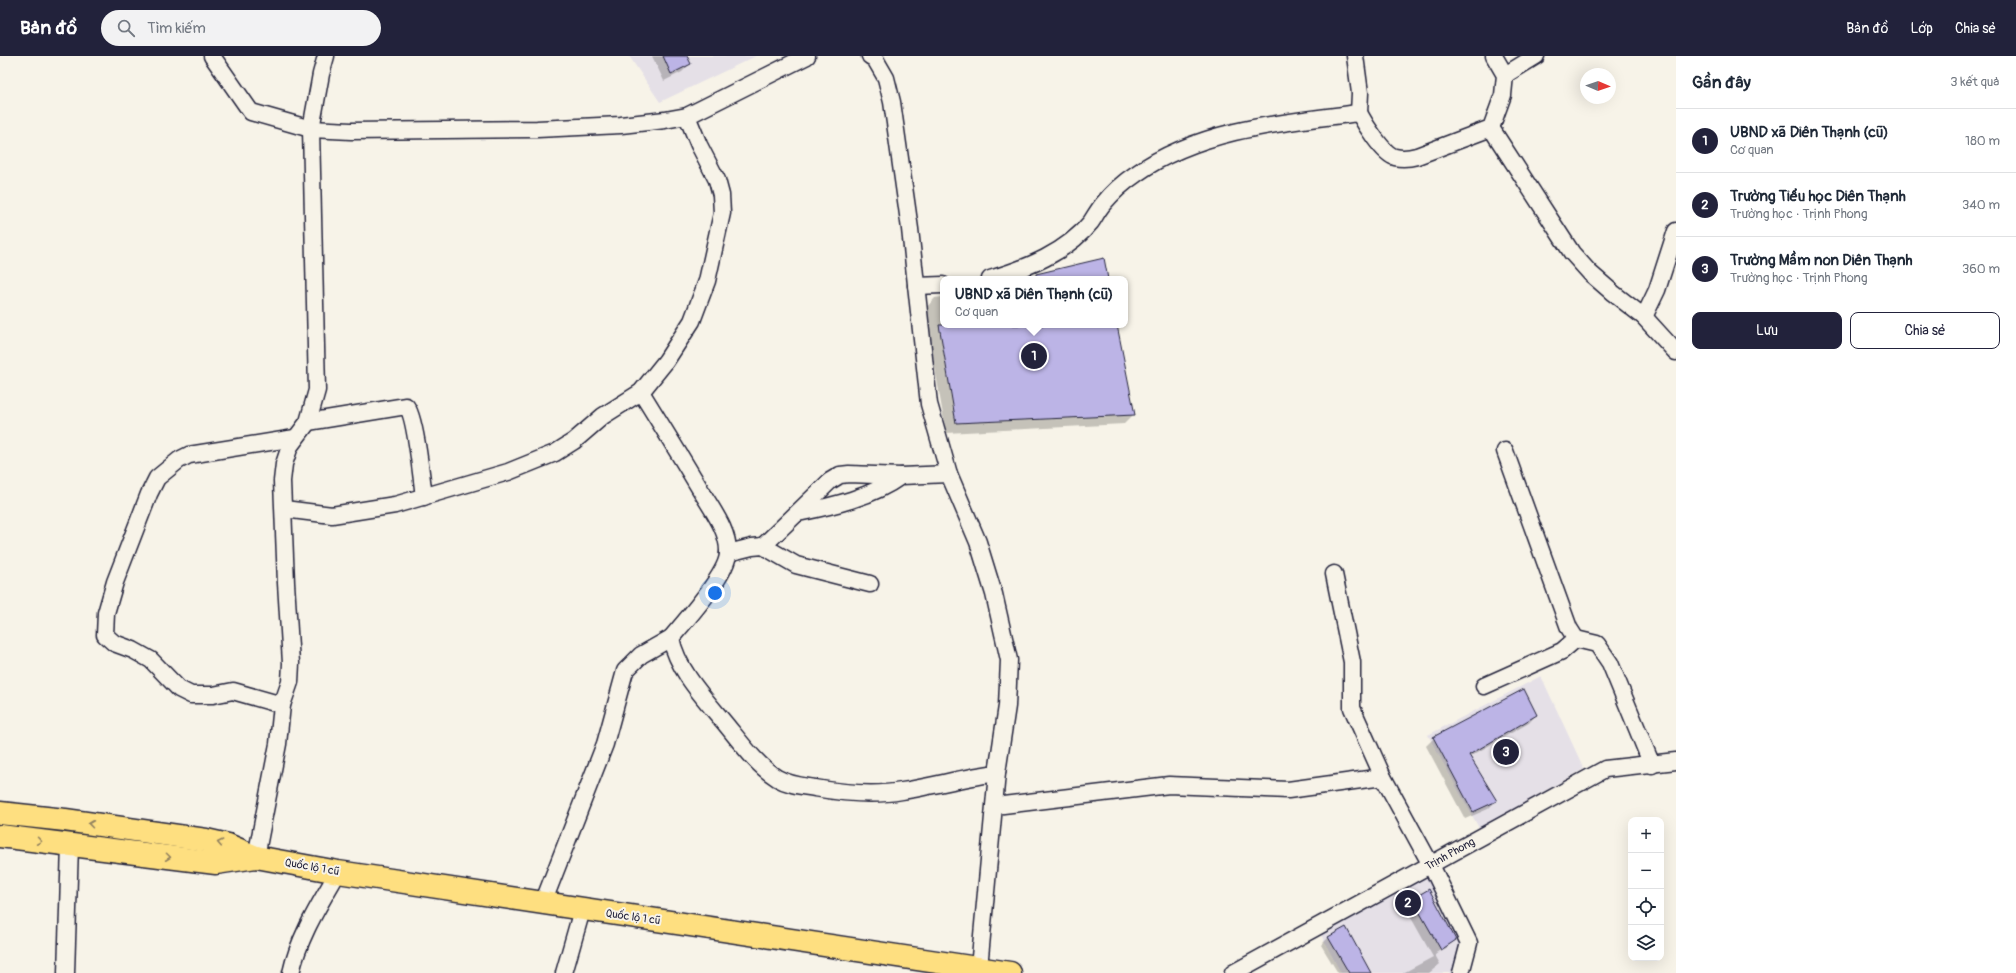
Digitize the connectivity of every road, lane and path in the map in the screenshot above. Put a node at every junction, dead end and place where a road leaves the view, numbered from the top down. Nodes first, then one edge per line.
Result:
1 (212, 56) edge
2 (326, 56) edge
3 (807, 56) edge
4 (870, 56) edge
5 (1355, 56) edge
6 (1494, 56) edge
7 (1536, 56) edge
8 (1505, 75) junction
9 (1359, 113) junction
10 (687, 116) junction
11 (1491, 128) junction
12 (311, 129) junction
13 (1676, 231) edge
14 (1000, 276) edge
15 (940, 285) edge
16 (916, 286) junction
17 (1644, 317) junction
18 (1676, 352) edge
19 (641, 392) junction
20 (308, 422) junction
21 (295, 438) junction
22 (1506, 451) dead end
23 (949, 474) junction
24 (901, 476) junction
25 (424, 497) junction
26 (284, 509) junction
27 (798, 513) junction
28 (763, 546) junction
29 (728, 553) junction
30 (1334, 574) dead end
31 (870, 584) dead end
32 (671, 638) junction
33 (1576, 638) junction
34 (1484, 686) dead end
35 (282, 705) junction
36 (1676, 761) edge
37 (1652, 765) junction
38 (997, 773) junction
39 (1383, 777) junction
40 (995, 806) junction
41 (0, 807) edge
42 (0, 813) edge
43 (65, 820) junction
44 (0, 836) edge
45 (70, 845) junction
46 (256, 857) junction
47 (1431, 865) junction
48 (338, 872) junction
49 (543, 903) junction
50 (582, 910) junction
51 (910, 966) edge
52 (979, 968) junction
53 (66, 973) edge
54 (291, 973) edge
55 (564, 973) edge
56 (1010, 973) edge
57 (1233, 973) edge
58 (1461, 973) edge

1 - 12 street
2 - 12 street
3 - 10 street
4 - 16 street
5 - 9 street
6 - 8 street
7 - 8 street
8 - 11 street
9 - 11 street
9 - 14 street
10 - 12 street
10 - 19 street
11 - 17 street
12 - 20 street
13 - 17 street
15 - 16 street
16 - 23 street
17 - 18 street
19 - 25 street
19 - 29 street
20 - 21 street
20 - 25 street
21 - 26 street
21 - 35 street
22 - 33 street
23 - 24 street
23 - 38 street
24 - 27 street
24 - 27 street
25 - 26 street
26 - 35 street
27 - 28 street
28 - 29 street
28 - 31 street
29 - 32 street
30 - 39 street
32 - 38 street
32 - 49 street
33 - 34 street
33 - 37 street
35 - 46 street
36 - 37 street, Trịnh Phong
37 - 47 street, Trịnh Phong
38 - 40 street
39 - 40 street
39 - 47 street
40 - 52 street
41 - 43 main road
42 - 43 main road, Quốc lộ 1 cũ
46 -> 43 main road, Quốc lộ 1 cũ
44 -> 45 main road, Quốc lộ 1 cũ
45 -> 46 main road, Quốc lộ 1 cũ
45 - 53 street
46 - 48 main road, Quốc lộ 1 cũ
47 - 57 street, Trịnh Phong
47 - 58 street
48 - 49 main road, Quốc lộ 1 cũ
48 - 54 street
49 - 50 main road, Quốc lộ 1 cũ
50 - 51 main road, Quốc lộ 1 cũ
50 - 55 street
51 - 52 main road, Quốc lộ 1 cũ
52 - 56 main road, Quốc lộ 1 cũ

